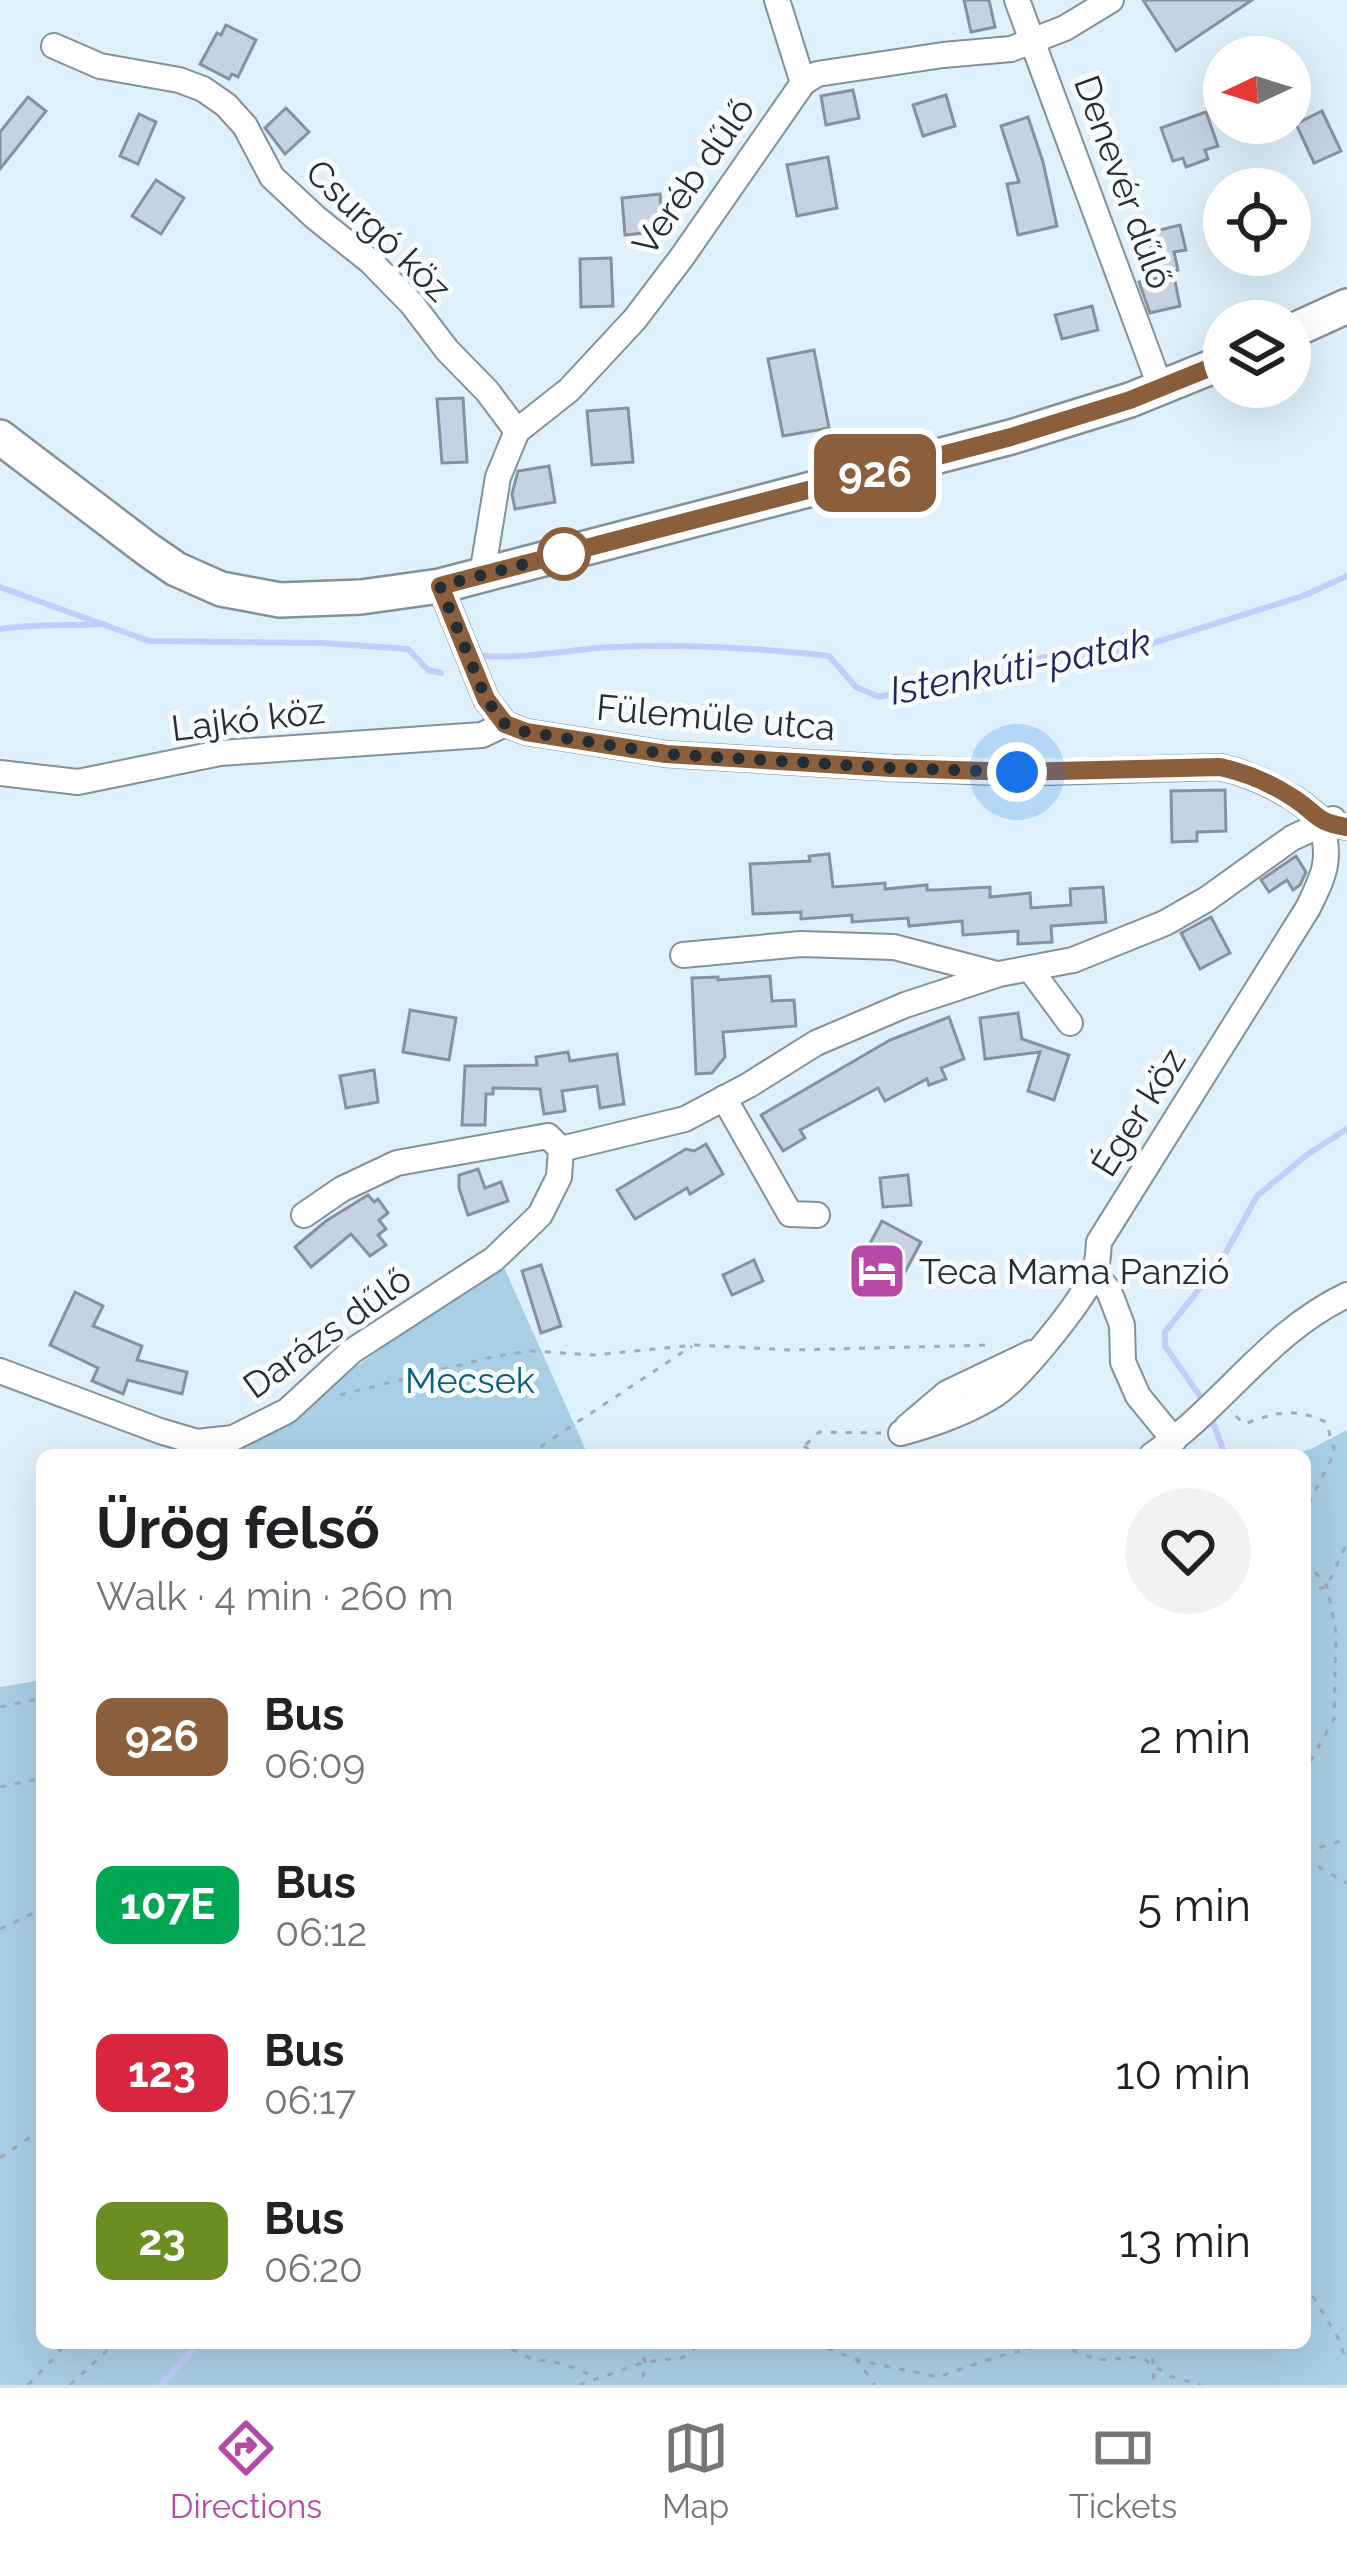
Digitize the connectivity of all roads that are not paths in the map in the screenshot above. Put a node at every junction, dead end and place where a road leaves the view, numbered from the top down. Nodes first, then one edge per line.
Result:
1 (777, 0) edge
2 (1017, 0) edge
3 (1111, 0) edge
4 (1034, 42) junction
5 (54, 46) dead end
6 (803, 82) junction
7 (1347, 306) edge
8 (1311, 322) edge
9 (1203, 371) edge
10 (1161, 389) junction
11 (517, 431) junction
12 (0, 436) edge
13 (482, 575) junction
14 (440, 586) junction
15 (505, 724) junction
16 (0, 773) edge
17 (1347, 814) edge
18 (1334, 825) edge
19 (683, 955) dead end
20 (1030, 969) junction
21 (999, 974) junction
22 (1070, 1023) dead end
23 (724, 1099) junction
24 (561, 1149) junction
25 (304, 1214) dead end
26 (817, 1215) dead end
27 (1095, 1274) junction
28 (1347, 1295) edge
29 (0, 1371) edge
30 (901, 1433) road end
31 (1174, 1440) junction
32 (1161, 1449) edge

1 - 6 street
2 - 4 street, Denevér dűlő
3 - 4 street, Veréb dűlő
4 - 6 street, Veréb dűlő
4 - 10 street, Denevér dűlő
5 - 11 street, Csurgó köz
6 - 11 street, Veréb dűlő
7 - 8 main road
9 - 10 main road
10 - 13 main road
11 - 13 street
12 - 14 main road
13 - 14 main road
14 - 15 street
15 - 16 street, Lajkó köz
15 - 18 street, Fülemüle utca
17 - 18 street
18 - 20 street
18 - 27 street, Éger köz
19 - 21 street
20 - 21 street
20 - 22 street
21 - 23 street
23 - 24 street
23 - 26 street
24 - 25 street
24 - 29 street, Darázs dűlő
27 - 30 street, Éger köz
27 - 31 street
28 - 31 street
31 - 32 street

